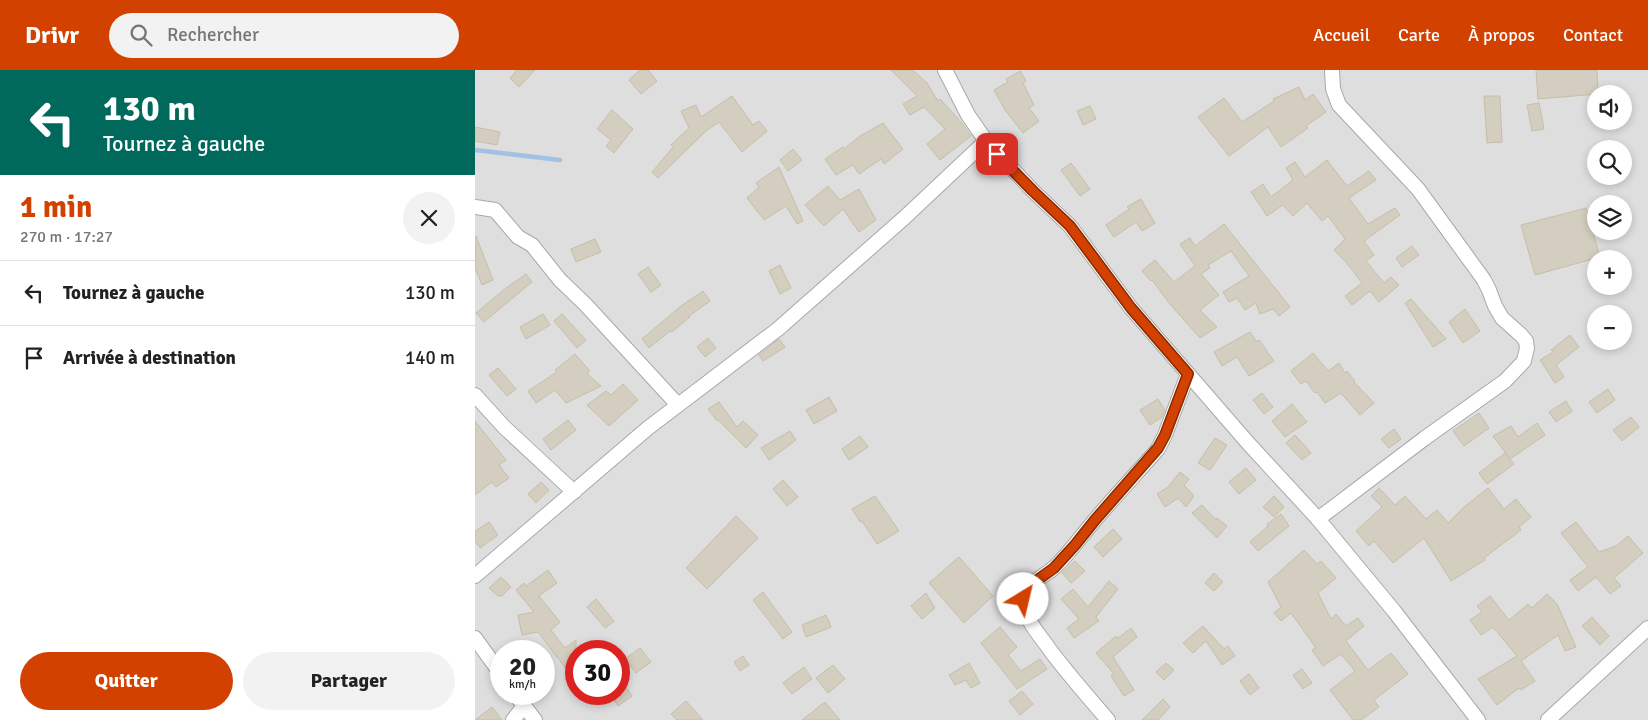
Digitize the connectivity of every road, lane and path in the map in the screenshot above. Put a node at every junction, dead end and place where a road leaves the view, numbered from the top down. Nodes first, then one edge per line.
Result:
1 (945, 70) edge
2 (1332, 70) edge
3 (986, 141) junction
4 (475, 207) edge
5 (1188, 374) junction
6 (475, 395) edge
7 (678, 405) junction
8 (574, 492) junction
9 (1318, 519) junction
10 (475, 576) edge
11 (1648, 628) edge
12 (475, 638) edge
13 (490, 659) edge
14 (525, 706) joint
15 (513, 720) edge
16 (535, 720) edge
17 (1108, 720) edge
18 (1478, 720) edge
19 (1549, 720) edge

1 - 3 street
2 - 9 street
3 - 5 street
3 - 7 street
4 - 7 street
5 - 9 street
5 - 17 street
6 - 8 street
7 - 8 street
8 - 10 street
9 - 18 street
11 - 19 street
12 - 13 street
14 - 15 street
14 - 16 street

